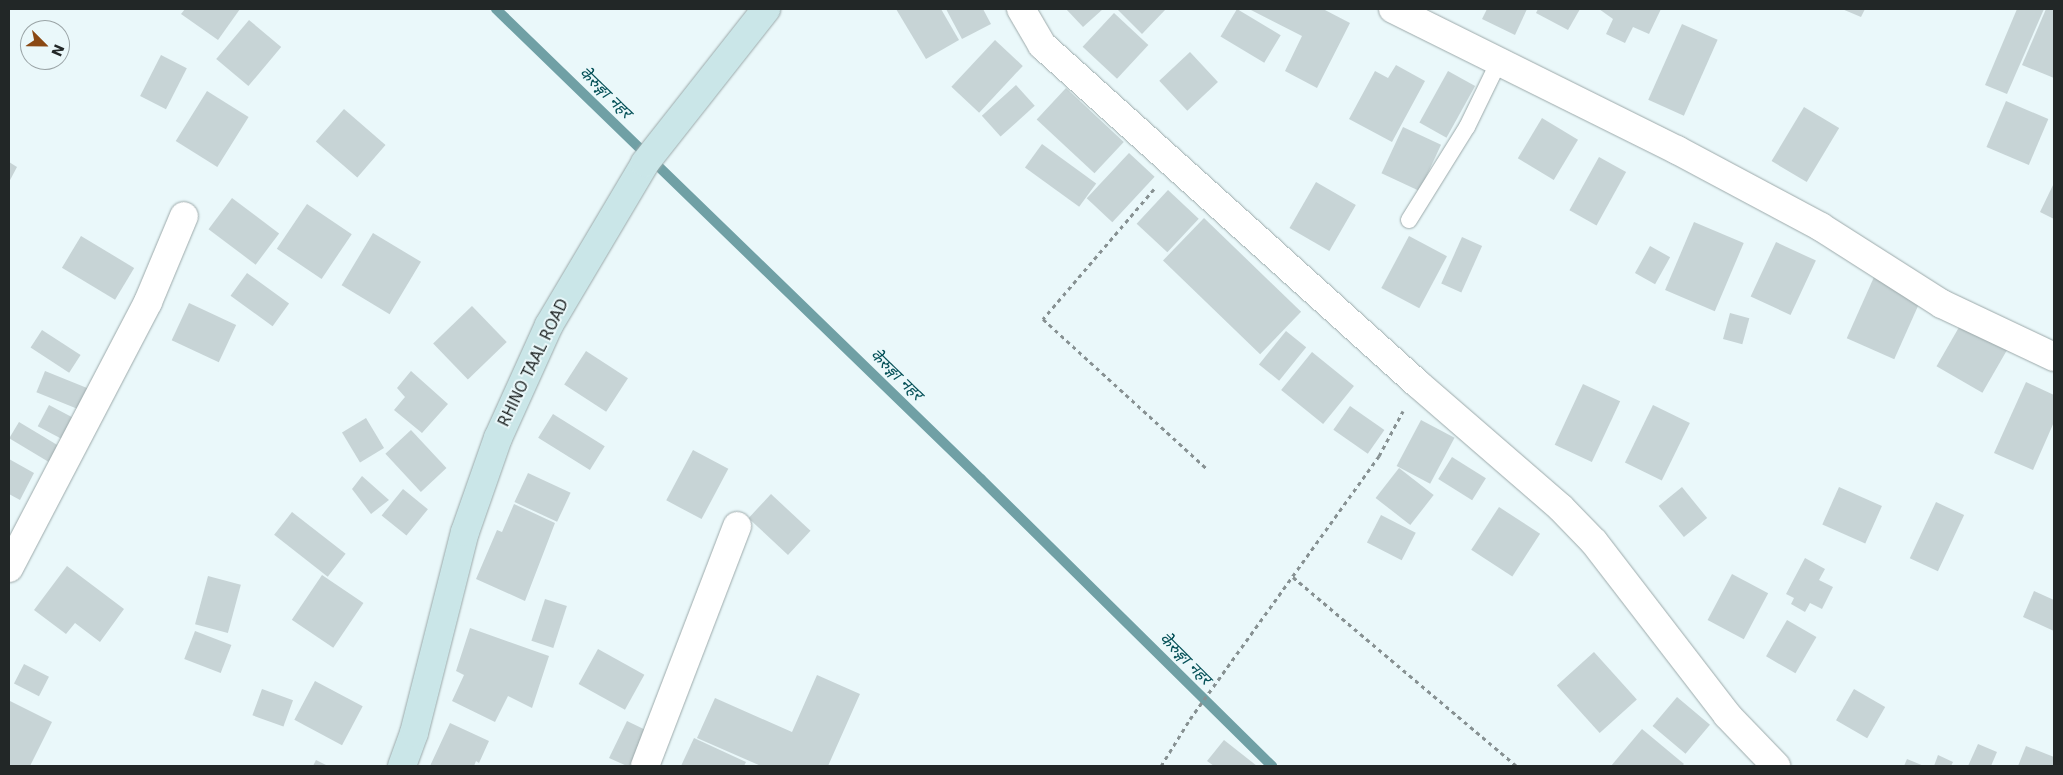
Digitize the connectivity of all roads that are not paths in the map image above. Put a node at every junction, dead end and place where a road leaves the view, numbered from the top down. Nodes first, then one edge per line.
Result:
1 (766, 9) edge
2 (1021, 9) edge
3 (1393, 9) edge
4 (1500, 59) junction
5 (184, 216) dead end
6 (1409, 220) dead end
7 (2054, 357) edge
8 (737, 526) dead end
9 (9, 568) edge
10 (402, 766) edge
11 (644, 766) edge
12 (1776, 766) edge

1 - 10 street, RHINO TAAL ROAD
2 - 12 street
3 - 4 street
4 - 6 lane
4 - 7 street
5 - 9 street
8 - 11 street

